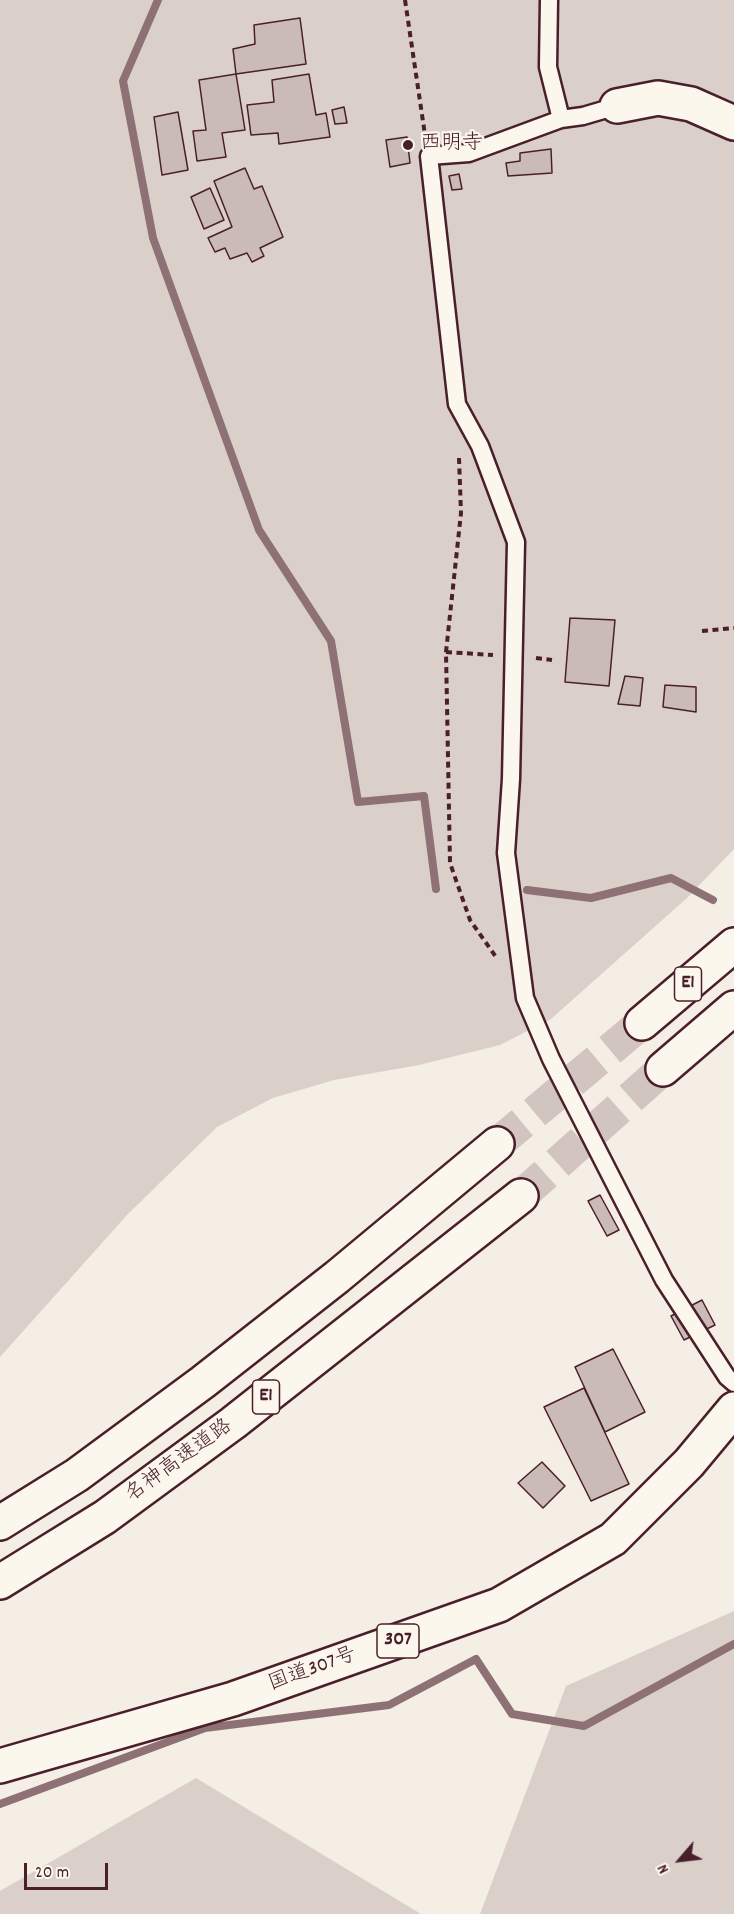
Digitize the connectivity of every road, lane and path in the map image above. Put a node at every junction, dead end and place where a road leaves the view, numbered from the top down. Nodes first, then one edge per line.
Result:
1 (405, 0) edge
2 (549, 0) edge
3 (617, 106) joint
4 (561, 119) junction
5 (734, 123) edge
6 (429, 156) junction
7 (457, 404) junction
8 (734, 628) edge
9 (702, 631) dead end
10 (734, 945) edge
11 (525, 999) junction
12 (734, 1008) edge
13 (642, 1023) tunnel mouth
14 (663, 1070) tunnel mouth
15 (497, 1144) tunnel mouth
16 (521, 1196) tunnel mouth
17 (734, 1383) edge
18 (734, 1409) edge
19 (0, 1523) edge
20 (0, 1582) edge
21 (0, 1766) edge

1 - 6 path
2 - 4 lane
3 - 4 lane
3 - 5 main road
4 - 6 lane
6 - 7 lane
7 - 11 lane
7 - 11 path
8 - 9 path
10 - 13 main road, E1
11 - 17 lane
12 - 14 main road, E1
15 - 19 main road, E1
16 - 20 main road, 名神高速道路 / E1
18 - 21 main road, 国道307号 / 307

